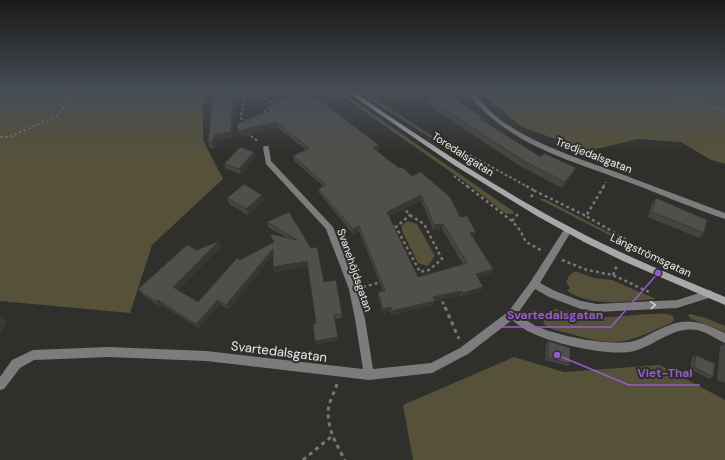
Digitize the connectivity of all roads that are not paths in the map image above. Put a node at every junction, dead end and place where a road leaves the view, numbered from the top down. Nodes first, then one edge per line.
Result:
1 (381, 112) edge
2 (489, 112) edge
3 (266, 148) road end
4 (725, 216) edge
5 (568, 230) junction
6 (534, 284) junction
7 (709, 294) junction
8 (725, 301) edge
9 (512, 314) junction
10 (725, 338) edge
11 (369, 375) junction
12 (0, 385) edge

1 - 5 street, Toredalsgatan
2 - 4 street, Tredjedalsgatan
3 - 11 street, Svanehöjdsgatan
5 - 6 street, Svartedalsgatan
5 - 7 street, Långströmsgatan
6 -> 7 street
6 - 9 street, Svartedalsgatan
7 - 8 street, Långströmsgatan
9 - 10 street
9 - 11 street, Svartedalsgatan
11 - 12 street, Svartedalsgatan

